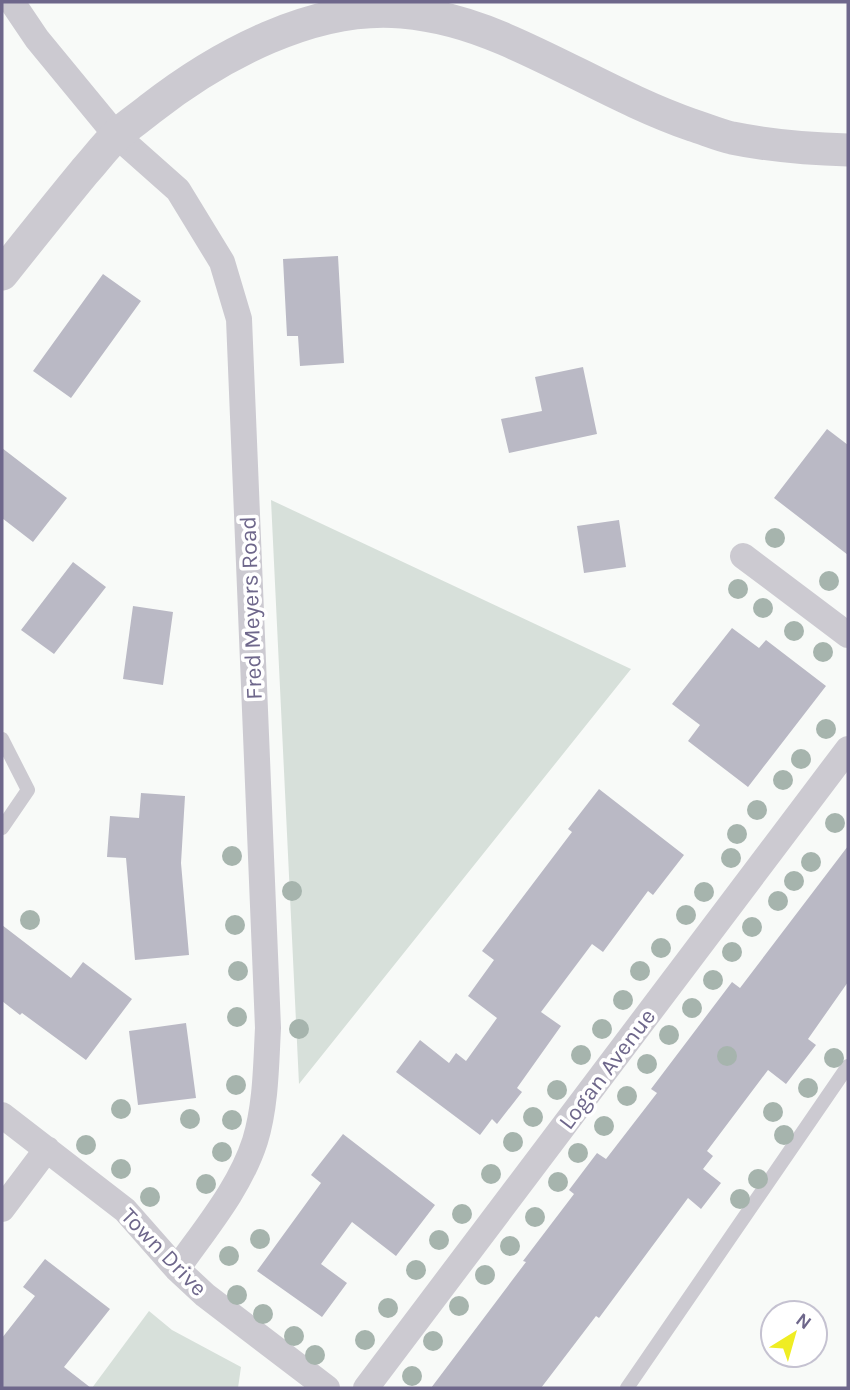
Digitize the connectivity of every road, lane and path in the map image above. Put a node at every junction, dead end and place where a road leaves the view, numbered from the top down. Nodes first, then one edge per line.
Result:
1 (12, 2) edge
2 (116, 135) junction
3 (848, 150) edge
4 (2, 274) edge
5 (743, 556) dead end
6 (848, 635) edge
7 (2, 739) edge
8 (848, 749) edge
9 (2, 828) edge
10 (848, 1066) edge
11 (2, 1115) edge
12 (47, 1149) junction
13 (2, 1209) edge
14 (177, 1269) junction
15 (327, 1388) edge
16 (366, 1388) edge
17 (627, 1388) edge

1 - 2 street, Fred Meyers Road
2 - 3 street
2 - 4 street
2 - 14 street, Fred Meyers Road
5 - 6 street
7 - 9 lane
8 - 16 street, Logan Avenue
10 - 17 lane
11 - 12 street, Town Drive
12 - 13 street
12 - 14 street, Town Drive
14 - 15 street, Town Drive

